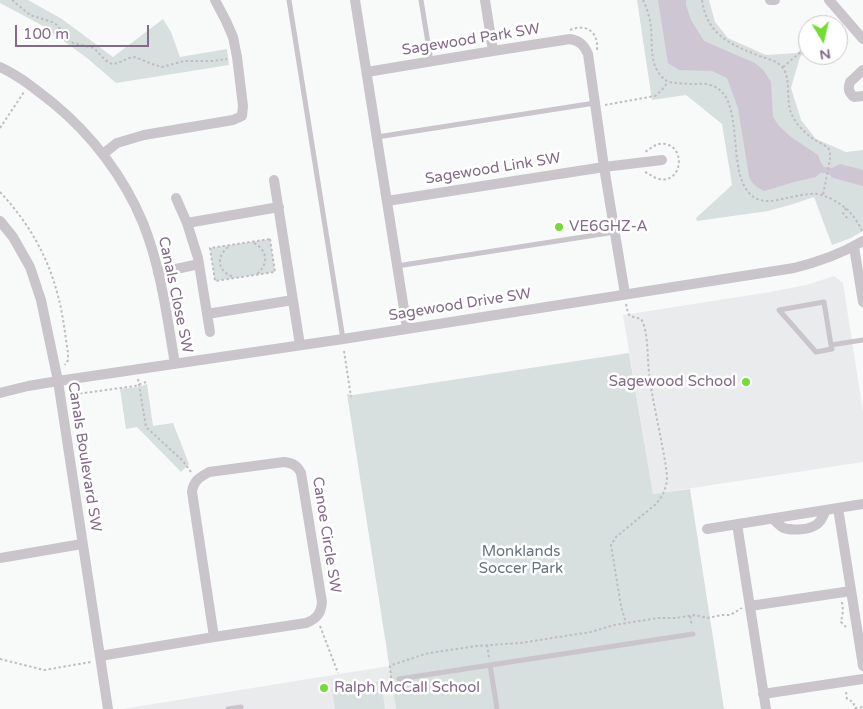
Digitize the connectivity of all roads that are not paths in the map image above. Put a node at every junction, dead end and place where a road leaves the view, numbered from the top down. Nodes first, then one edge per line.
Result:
1 (215, 0) edge
2 (289, 0) edge
3 (356, 0) edge
4 (421, 0) edge
5 (485, 0) edge
6 (770, 0) edge
7 (775, 0) edge
8 (829, 0) edge
9 (863, 40) edge
10 (493, 51) junction
11 (431, 61) junction
12 (0, 67) edge
13 (863, 70) edge
14 (367, 72) junction
15 (863, 96) edge
16 (595, 104) junction
17 (377, 137) junction
18 (103, 154) junction
19 (662, 160) dead end
20 (604, 167) junction
21 (274, 180) dead end
22 (176, 198) dead end
23 (387, 200) junction
24 (279, 208) junction
25 (0, 221) edge
26 (187, 223) junction
27 (615, 232) junction
28 (858, 244) edge
29 (199, 264) junction
30 (397, 266) junction
31 (158, 273) junction
32 (625, 294) junction
33 (293, 300) junction
34 (863, 302) edge
35 (207, 314) junction
36 (407, 328) junction
37 (210, 332) dead end
38 (343, 339) junction
39 (863, 340) edge
40 (300, 345) junction
41 (831, 345) junction
42 (174, 364) junction
43 (58, 381) junction
44 (0, 393) edge
45 (863, 504) edge
46 (838, 508) junction
47 (826, 510) junction
48 (773, 519) junction
49 (737, 524) junction
50 (707, 529) dead end
51 (82, 544) junction
52 (0, 558) edge
53 (851, 591) junction
54 (750, 606) junction
55 (693, 634) road end
56 (214, 636) junction
57 (100, 656) junction
58 (490, 665) junction
59 (863, 666) edge
60 (399, 679) road end
61 (863, 679) edge
62 (764, 694) junction
63 (241, 707) dead end
64 (108, 709) edge
65 (228, 709) edge
66 (497, 709) edge
67 (766, 709) edge

1 - 18 street
2 - 38 lane
3 - 14 street
4 - 11 lane
5 - 10 street
6 - 7 street
8 - 9 street
10 - 11 street, Sagewood Park SW
10 - 16 street, Sagewood Park SW
11 - 14 street, Sagewood Park SW
12 - 18 street, Canals Close SW
13 - 15 street
14 - 17 street
16 - 17 lane
16 - 20 street, Sagewood Park SW
17 - 23 street
18 - 31 street, Canals Close SW
19 - 20 street, Sagewood Link SW
20 - 23 street, Sagewood Link SW
20 - 27 street, Sagewood Park SW
21 - 24 street
22 - 26 street
23 - 30 street
24 - 26 street
24 - 33 street
25 - 43 street, Canals Boulevard SW
26 - 29 street
27 - 30 lane
27 - 32 street, Sagewood Park SW
28 - 32 street, Sagewood Drive SW
28 - 34 street
29 - 31 street
29 - 35 street
30 - 36 street
31 - 42 street, Canals Close SW
32 - 36 street, Sagewood Drive SW
33 - 35 street
33 - 40 street
35 - 37 street
36 - 38 street, Sagewood Drive SW
38 - 40 street, Sagewood Drive SW
39 - 41 lane
40 - 42 street, Sagewood Drive SW
41 - 41 lane
42 - 43 street, Sagewood Drive SW
43 - 44 street, Sagewood Drive SW
43 - 51 street, Canals Boulevard SW
45 - 46 street
46 - 47 street
46 - 53 street
47 - 48 street
47 - 48 street
48 - 49 street
49 - 50 street
49 - 54 street
51 - 52 street
51 - 57 street, Canals Boulevard SW
53 - 54 street
53 - 59 street
54 - 62 street
55 - 58 lane
56 - 56 street, Canoe Circle SW
56 - 57 street
57 - 64 street, Canals Boulevard SW
58 - 60 lane
58 - 66 lane
61 - 62 street
62 - 67 street
63 - 65 lane

